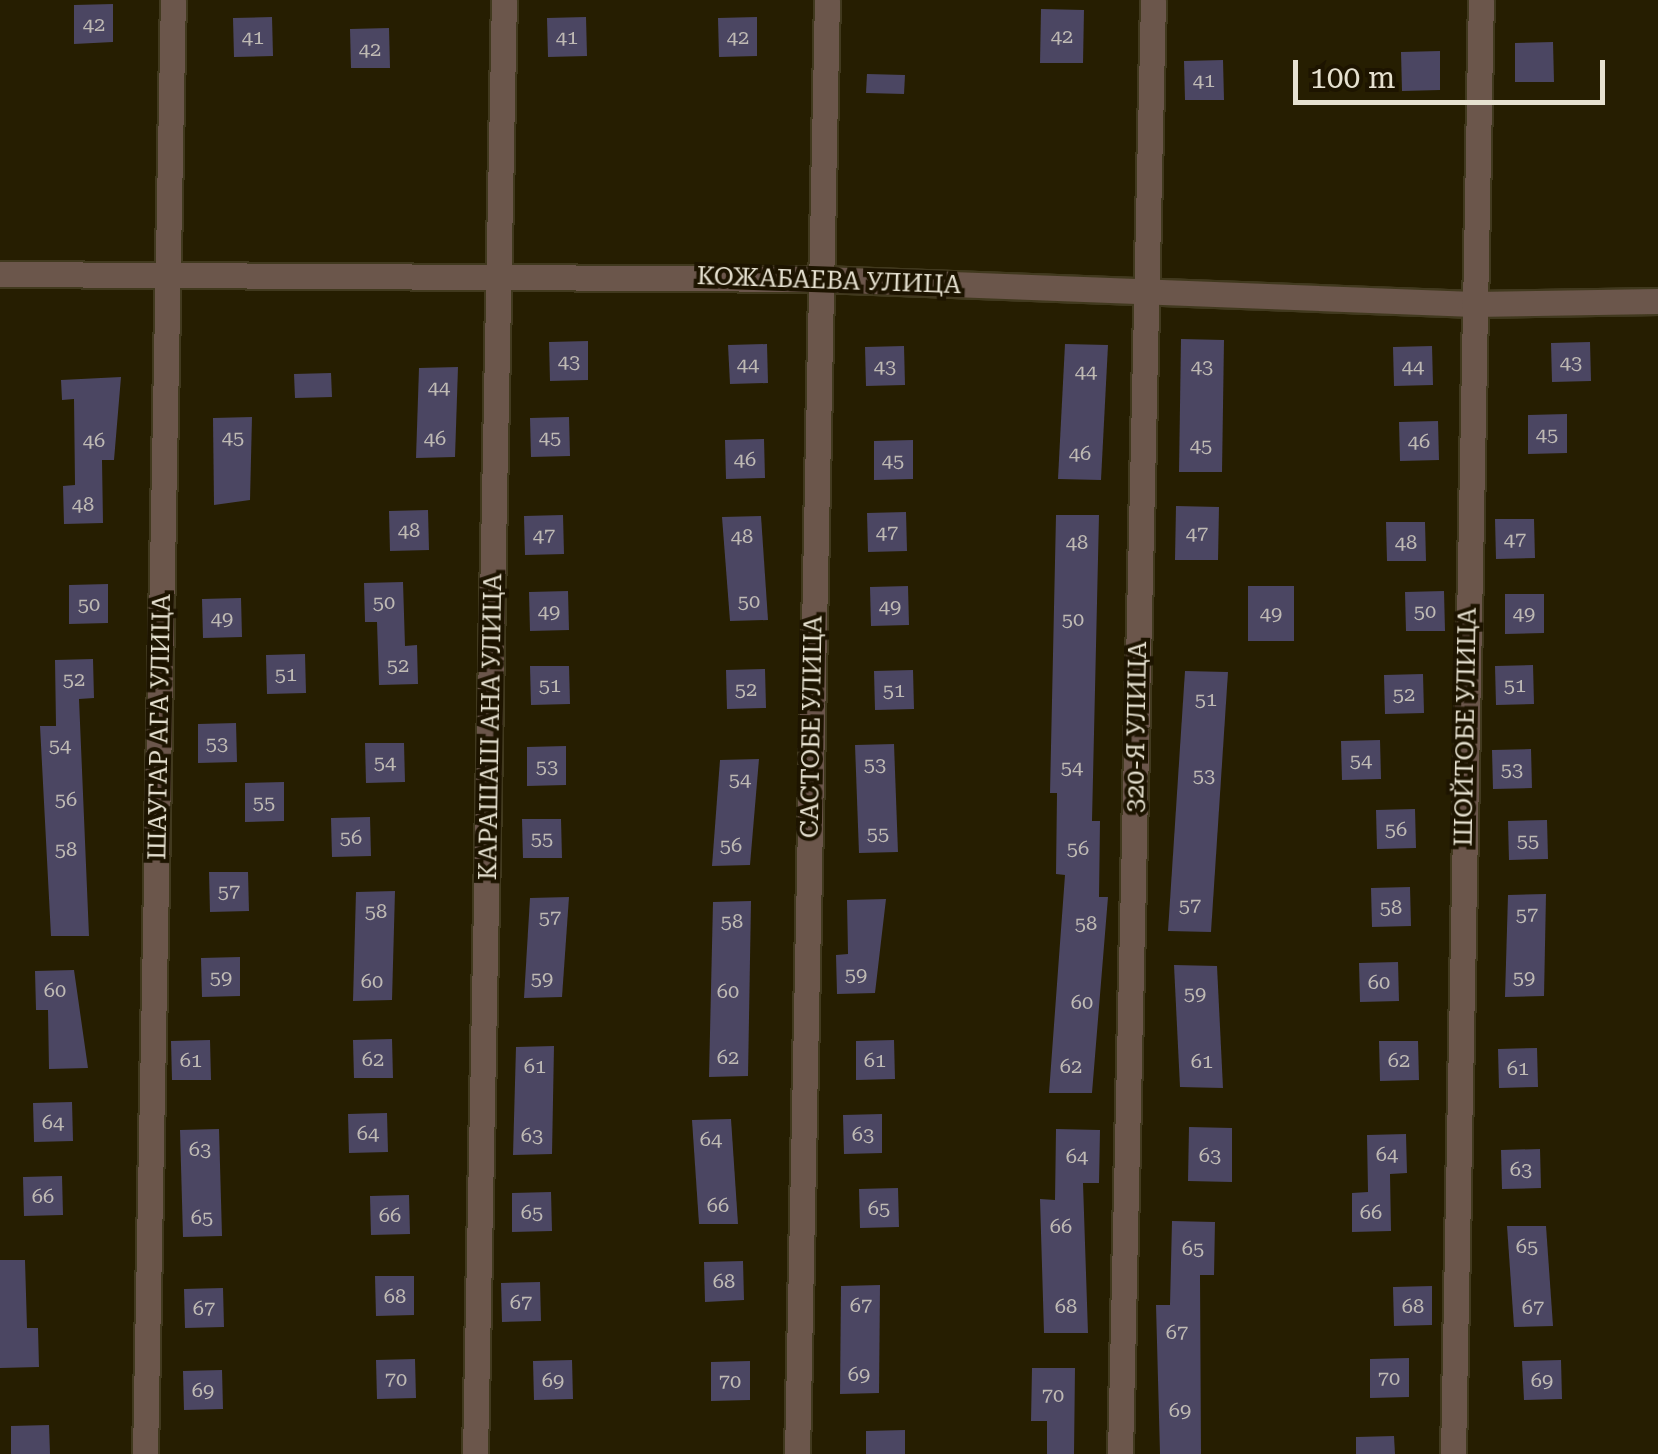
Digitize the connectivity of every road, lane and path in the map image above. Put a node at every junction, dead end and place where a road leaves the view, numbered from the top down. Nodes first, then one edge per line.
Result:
1 (173, 0) edge
2 (504, 0) edge
3 (827, 0) edge
4 (1153, 0) edge
5 (1481, 0) edge
6 (0, 274) edge
7 (500, 274) junction
8 (169, 275) junction
9 (821, 278) junction
10 (1148, 292) junction
11 (1658, 300) edge
12 (1474, 304) junction
13 (145, 1454) edge
14 (475, 1454) edge
15 (797, 1454) edge
16 (1120, 1454) edge
17 (1452, 1454) edge

1 - 8 street, ШАУГАР АГА УЛИЦА
2 - 7 street, КАРАШАШ АНА УЛИЦА
3 - 9 street, САСТОБЕ УЛИЦА
4 - 10 street, 320-Я УЛИЦА
5 - 12 street, ШОЙТОБЕ УЛИЦА
6 - 8 street, КОЖАБАЕВА УЛИЦА
7 - 8 street, КОЖАБАЕВА УЛИЦА
7 - 9 street, КОЖАБАЕВА УЛИЦА
7 - 14 street, КАРАШАШ АНА УЛИЦА
8 - 13 street, ШАУГАР АГА УЛИЦА
9 - 10 street, КОЖАБАЕВА УЛИЦА
9 - 15 street, САСТОБЕ УЛИЦА
10 - 12 street, КОЖАБАЕВА УЛИЦА
10 - 16 street, 320-Я УЛИЦА
11 - 12 street, КОЖАБАЕВА УЛИЦА
12 - 17 street, ШОЙТОБЕ УЛИЦА

